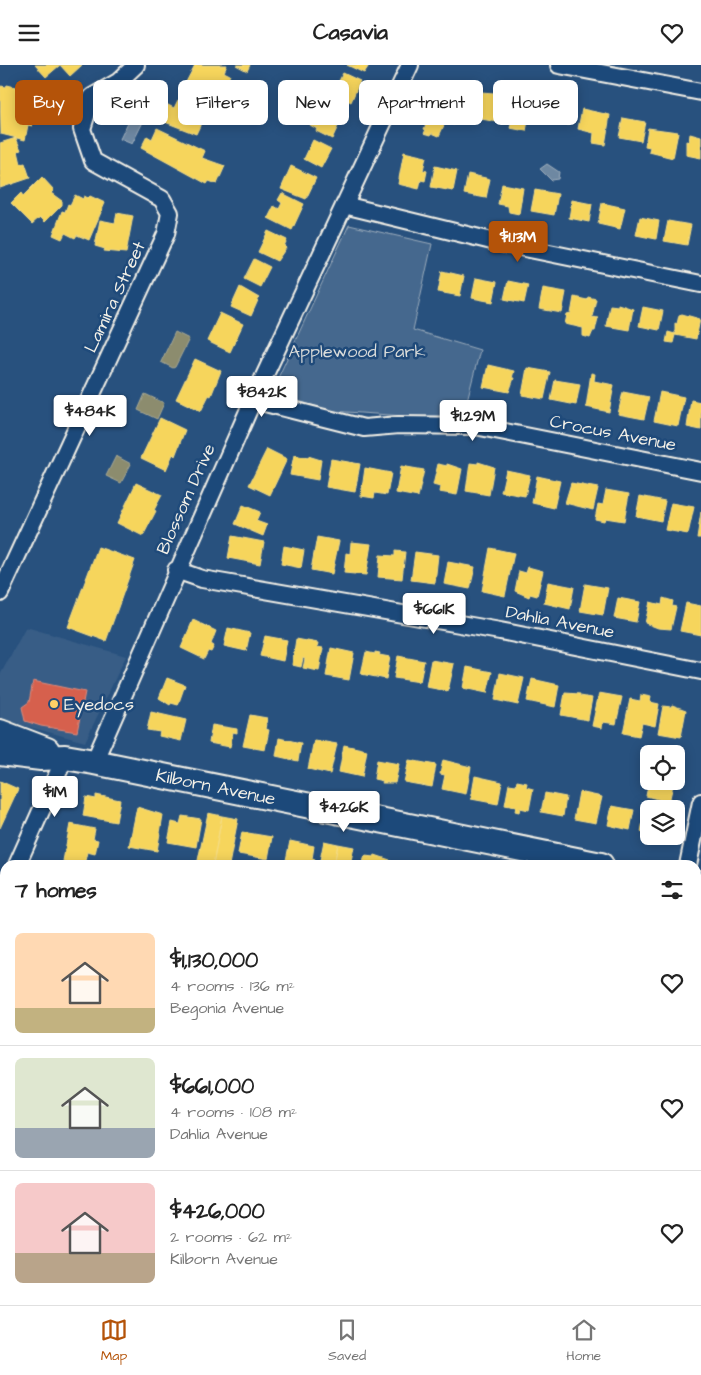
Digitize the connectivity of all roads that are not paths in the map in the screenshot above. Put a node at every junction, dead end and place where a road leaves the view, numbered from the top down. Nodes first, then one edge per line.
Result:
1 (136, 65) edge
2 (410, 65) edge
3 (559, 65) edge
4 (701, 92) edge
5 (344, 205) junction
6 (701, 284) edge
7 (252, 400) junction
8 (701, 471) edge
9 (176, 570) junction
10 (0, 593) edge
11 (701, 671) edge
12 (0, 732) edge
13 (0, 753) edge
14 (65, 757) junction
15 (94, 762) junction
16 (701, 802) edge
17 (523, 858) edge
18 (18, 860) edge
19 (545, 860) edge
20 (689, 860) edge

1 - 10 street, Lamira Street
2 - 5 street, Blossom Drive
3 - 4 street
5 - 6 street
5 - 7 street, Blossom Drive
7 - 8 street, Crocus Avenue
7 - 9 street, Blossom Drive
9 - 11 street, Dahlia Avenue
9 - 15 street, Blossom Drive
12 - 14 street, Kilborn Avenue
13 - 14 street, Kilborn Avenue
14 - 15 street, Kilborn Avenue
14 - 18 street
15 - 17 street, Kilborn Avenue
16 - 20 street
17 - 19 street, Kilborn Avenue

